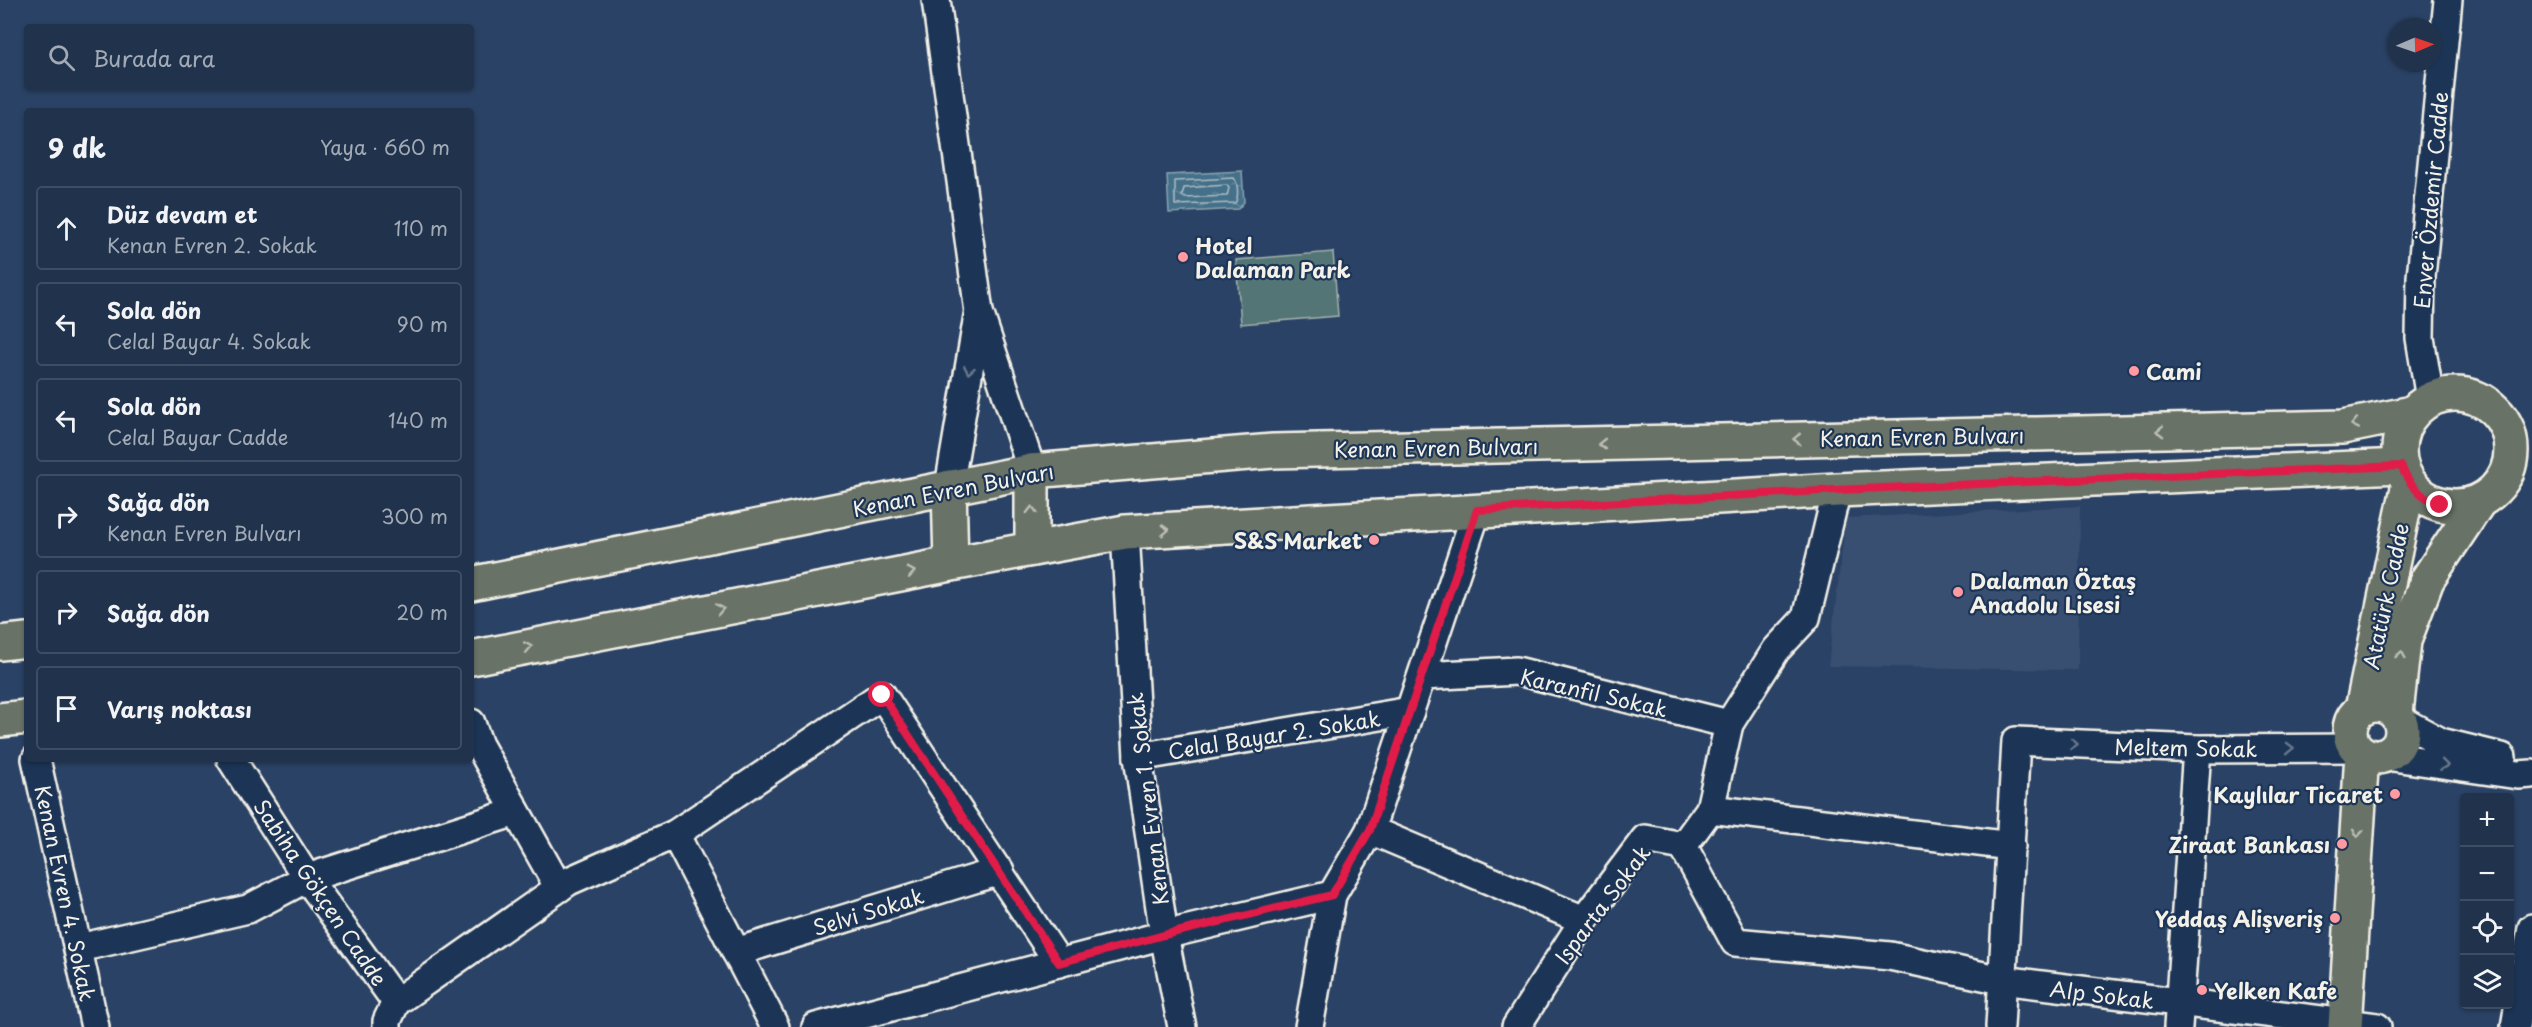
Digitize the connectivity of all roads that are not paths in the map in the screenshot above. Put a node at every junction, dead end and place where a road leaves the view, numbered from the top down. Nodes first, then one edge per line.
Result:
1 (936, 0) edge
2 (2448, 0) edge
3 (979, 312) junction
4 (2421, 406) junction
5 (2492, 407) junction
6 (2532, 420) edge
7 (1032, 471) junction
8 (2405, 475) junction
9 (2519, 478) edge
10 (949, 487) junction
11 (1837, 490) junction
12 (2478, 503) junction
13 (1477, 510) junction
14 (1125, 532) junction
15 (1032, 549) junction
16 (951, 564) junction
17 (474, 583) edge
18 (24, 640) edge
19 (0, 643) edge
20 (474, 657) edge
21 (1422, 676) junction
22 (2362, 709) junction
23 (1410, 711) junction
24 (24, 717) edge
25 (2398, 717) junction
26 (0, 720) edge
27 (1729, 724) junction
28 (474, 731) edge
29 (2197, 749) junction
30 (2368, 752) junction
31 (1138, 757) junction
32 (37, 762) edge
33 (233, 762) edge
34 (2532, 764) edge
35 (2532, 774) edge
36 (1710, 809) junction
37 (516, 812) junction
38 (1370, 830) junction
39 (675, 834) junction
40 (1683, 846) junction
41 (2011, 846) junction
42 (1000, 870) junction
43 (307, 878) junction
44 (559, 888) junction
45 (1332, 895) junction
46 (1584, 920) junction
47 (2532, 928) edge
48 (1164, 935) junction
49 (79, 948) junction
50 (736, 952) junction
51 (1059, 963) junction
52 (2002, 981) junction
53 (2527, 991) edge
54 (392, 1015) edge
55 (2179, 1015) edge
56 (2356, 1026) edge
57 (94, 1027) edge
58 (775, 1027) edge
59 (816, 1027) edge
60 (1182, 1027) edge
61 (1309, 1027) edge
62 (1516, 1027) edge
63 (2000, 1027) edge
64 (2515, 1027) edge

1 - 3 street
2 - 4 street, Enver Özdemir Cadde
3 - 7 street
3 -> 10 street
4 - 5 main road
4 -> 7 main road, Kenan Evren Bulvarı
4 - 8 main road
5 - 6 main road
5 - 9 main road
7 - 10 main road, Kenan Evren Bulvarı
15 -> 7 main road
8 - 11 main road
8 - 12 main road
8 - 22 main road, Atatürk Cadde
9 - 12 main road
10 - 16 main road
10 - 17 main road, Kenan Evren Bulvarı
11 - 13 main road
11 - 27 street, Isparta Sokak
25 -> 12 main road, Atatürk Cadde
14 -> 13 main road
13 - 21 street
14 - 15 main road
14 - 31 street, Kenan Evren 1. Sokak
15 - 16 main road
20 -> 16 main road
18 - 19 main road
21 - 23 street
21 - 27 street, Karanfil Sokak
22 - 25 main road
22 - 30 main road
23 - 31 street, Celal Bayar 2. Sokak
23 - 38 street
24 - 26 main road
25 - 30 main road
25 - 34 street
27 - 36 street, Isparta Sokak
28 - 37 street
29 -> 30 street, Meltem Sokak
41 -> 29 street, Meltem Sokak
29 - 55 street
30 -> 35 street, Meltem Sokak
30 -> 56 main road
31 - 48 street, Kenan Evren 1. Sokak
32 - 49 street, Kenan Evren 4. Sokak
33 - 43 street, Sabiha Gökçen Cadde
36 - 40 street, Isparta Sokak
36 - 41 street
37 - 43 street
37 - 44 street
38 - 45 street
38 - 46 street
39 - 42 street
39 - 44 street
39 - 50 street
40 - 46 street, Isparta Sokak
40 - 52 street, Alp Sokak
41 - 52 street
42 - 50 street, Selvi Sokak
42 - 51 street
43 - 49 street
43 - 54 street, Sabiha Gökçen Cadde
44 - 54 street
45 - 48 street
45 - 61 street
46 - 62 street, Isparta Sokak
47 - 53 street
48 - 51 street
48 - 60 street, Kenan Evren 1. Sokak
49 - 57 street, Kenan Evren 4. Sokak
50 - 58 street
51 - 59 street
52 - 55 street, Alp Sokak
52 - 63 street
53 - 64 street
55 - 56 street, Alp Sokak

